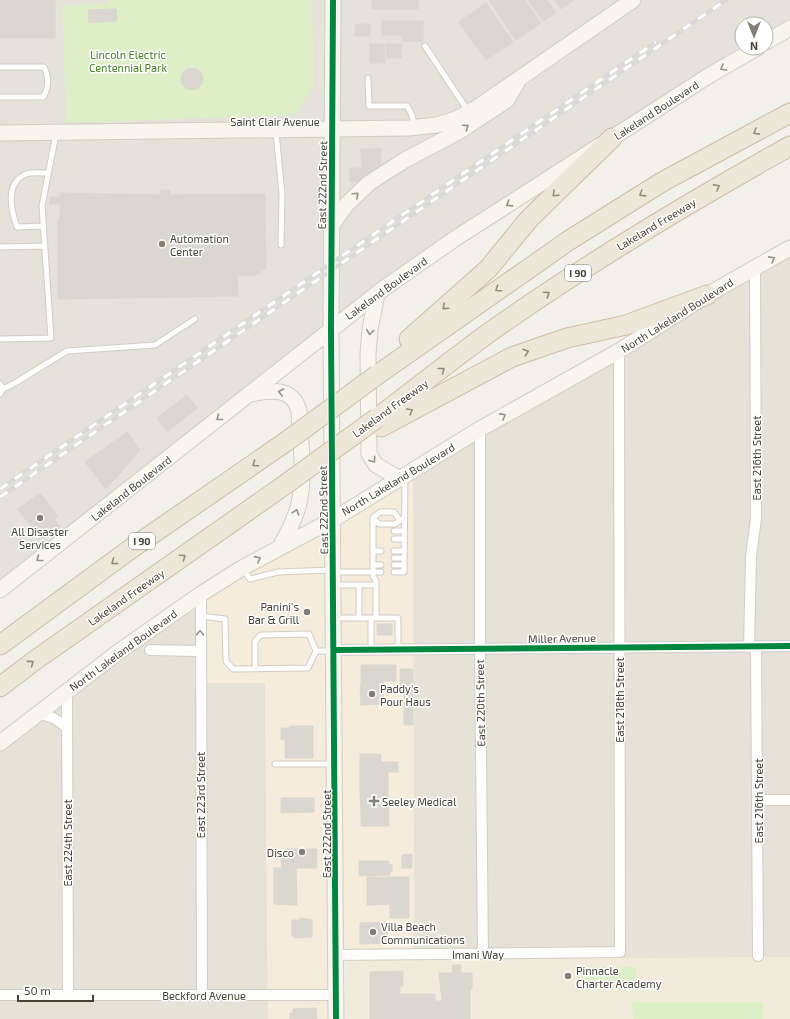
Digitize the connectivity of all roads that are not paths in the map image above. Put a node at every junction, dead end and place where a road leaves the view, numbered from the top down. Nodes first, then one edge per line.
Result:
1 (333, 0) edge
2 (633, 0) edge
3 (790, 28) edge
4 (774, 37) edge
5 (425, 46) dead end
6 (743, 56) edge
7 (0, 67) edge
8 (368, 78) dead end
9 (520, 78) junction
10 (0, 96) edge
11 (468, 112) junction
12 (790, 113) edge
13 (415, 128) junction
14 (333, 130) junction
15 (276, 131) junction
16 (0, 133) edge
17 (56, 133) junction
18 (612, 138) junction
19 (790, 146) edge
20 (48, 173) junction
21 (332, 225) junction
22 (43, 226) junction
23 (45, 246) junction
24 (282, 246) dead end
25 (0, 247) edge
26 (790, 248) edge
27 (755, 268) junction
28 (377, 294) junction
29 (707, 295) junction
30 (195, 319) dead end
31 (331, 329) junction
32 (0, 339) edge
33 (619, 351) junction
34 (377, 375) junction
35 (1, 389) edge
36 (249, 394) junction
37 (376, 424) junction
38 (480, 429) junction
39 (403, 477) junction
40 (374, 518) junction
41 (334, 519) junction
42 (402, 519) junction
43 (394, 531) dead end
44 (404, 531) junction
45 (374, 532) junction
46 (381, 532) dead end
47 (374, 539) junction
48 (381, 539) dead end
49 (394, 539) dead end
50 (404, 539) junction
51 (280, 547) junction
52 (404, 550) junction
53 (374, 551) junction
54 (381, 551) dead end
55 (394, 551) dead end
56 (374, 557) junction
57 (381, 557) dead end
58 (394, 558) dead end
59 (404, 558) junction
60 (374, 565) junction
61 (381, 565) dead end
62 (394, 565) dead end
63 (404, 565) junction
64 (242, 568) junction
65 (374, 572) junction
66 (381, 572) dead end
67 (394, 572) dead end
68 (334, 576) junction
69 (359, 585) junction
70 (376, 585) junction
71 (0, 590) edge
72 (201, 594) junction
73 (200, 615) junction
74 (334, 618) junction
75 (359, 618) junction
76 (373, 618) junction
77 (0, 645) edge
78 (790, 646) edge
79 (753, 647) junction
80 (619, 648) junction
81 (480, 649) junction
82 (150, 650) dead end
83 (335, 650) junction
84 (371, 650) junction
85 (398, 650) junction
86 (200, 651) junction
87 (316, 651) junction
88 (255, 668) junction
89 (0, 687) edge
90 (67, 691) junction
91 (37, 714) junction
92 (67, 728) junction
93 (0, 743) edge
94 (275, 764) dead end
95 (335, 764) junction
96 (758, 800) junction
97 (790, 800) edge
98 (620, 952) joint
99 (483, 954) junction
100 (336, 955) junction
101 (758, 956) dead end
102 (0, 995) edge
103 (68, 995) junction
104 (202, 995) junction
105 (336, 995) junction
106 (336, 1019) edge

1 - 14 street, East 222nd Street
2 - 9 street, Saint Clair Avenue
3 - 4 street
5 - 11 lane
6 -> 18 street, Lakeland Boulevard
7 - 10 lane
8 - 13 lane
9 - 11 street, Saint Clair Avenue
21 -> 9 street
11 - 13 street, Saint Clair Avenue
12 -> 34 highway, I 90
13 - 14 street, Saint Clair Avenue
14 - 15 street, Saint Clair Avenue
14 - 21 street, East 222nd Street
15 - 17 street, Saint Clair Avenue
15 - 24 lane
16 - 17 street, Saint Clair Avenue
17 - 20 lane
18 -> 28 street, Lakeland Boulevard
18 -> 34 highway
37 -> 19 highway, Lakeland Freeway / I 90
20 - 22 lane
20 - 22 lane
21 - 31 street, East 222nd Street
22 - 23 lane
23 - 25 lane
23 - 32 lane
27 -> 26 street, North Lakeland Boulevard
27 - 29 street, North Lakeland Boulevard
27 - 79 street, East 216th Street
28 - 31 street, Lakeland Boulevard
28 -> 39 street
29 - 33 street, North Lakeland Boulevard
37 -> 29 highway
30 - 35 lane
31 - 36 street, Lakeland Boulevard
31 - 41 street, East 222nd Street
38 -> 33 street, North Lakeland Boulevard
33 - 80 street, East 218th Street
34 -> 77 highway, I 90, bridge
51 -> 36 street
36 -> 71 street, Lakeland Boulevard
89 -> 37 highway, Lakeland Freeway, bridge
38 - 39 street, North Lakeland Boulevard
38 - 81 street, East 220th Street
39 - 41 street, North Lakeland Boulevard
39 - 42 lane
40 - 42 lane
40 - 42 lane
40 - 45 lane
41 - 51 street, North Lakeland Boulevard
41 - 68 street, East 222nd Street
42 - 44 lane
43 - 44 lane
44 - 50 lane
45 - 46 lane
45 - 47 lane
47 - 48 lane
47 - 53 lane
49 - 50 lane
50 - 52 lane
64 -> 51 street, North Lakeland Boulevard
52 - 55 lane
52 - 59 lane
53 - 54 lane
53 - 56 lane
56 - 57 lane
56 - 60 lane
58 - 59 lane
59 - 63 lane
60 - 61 lane
60 - 65 lane
62 - 63 lane
63 - 67 lane
64 - 68 lane
64 - 72 street, North Lakeland Boulevard
65 - 66 lane
65 - 68 lane
65 - 70 lane
68 - 69 lane
68 - 74 street, East 222nd Street
69 - 70 lane
69 - 75 lane
70 - 76 lane
72 - 73 street, East 223rd Street
72 - 90 street, North Lakeland Boulevard
86 -> 73 street, East 223rd Street
73 - 88 lane
74 - 75 lane
74 - 83 street, East 222nd Street
75 - 76 lane
76 - 84 lane
76 - 85 lane
78 - 79 street, Miller Avenue
79 - 80 street, Miller Avenue
79 - 96 street, East 216th Street
80 - 81 street, Miller Avenue
80 - 98 street, East 218th Street
81 - 85 street, Miller Avenue
81 - 99 street, East 220th Street
82 - 86 street
83 - 84 street, Miller Avenue
83 - 87 lane
83 - 95 street, East 222nd Street
84 - 85 street, Miller Avenue
86 - 104 street, East 223rd Street
87 - 88 lane
87 - 88 lane
90 - 91 street, North Lakeland Boulevard
90 - 92 street, East 224th Street
91 - 92 street
91 - 93 street, North Lakeland Boulevard
92 - 103 street, East 224th Street
94 - 95 lane
95 - 100 street, East 222nd Street
96 - 97 street
96 - 101 street, East 216th Street
98 - 99 street, Imani Way
99 - 100 street, Imani Way
100 - 105 street, East 222nd Street
102 - 103 street, Beckford Avenue
103 - 104 street, Beckford Avenue
104 - 105 street, Beckford Avenue
105 - 106 street, East 222nd Street

